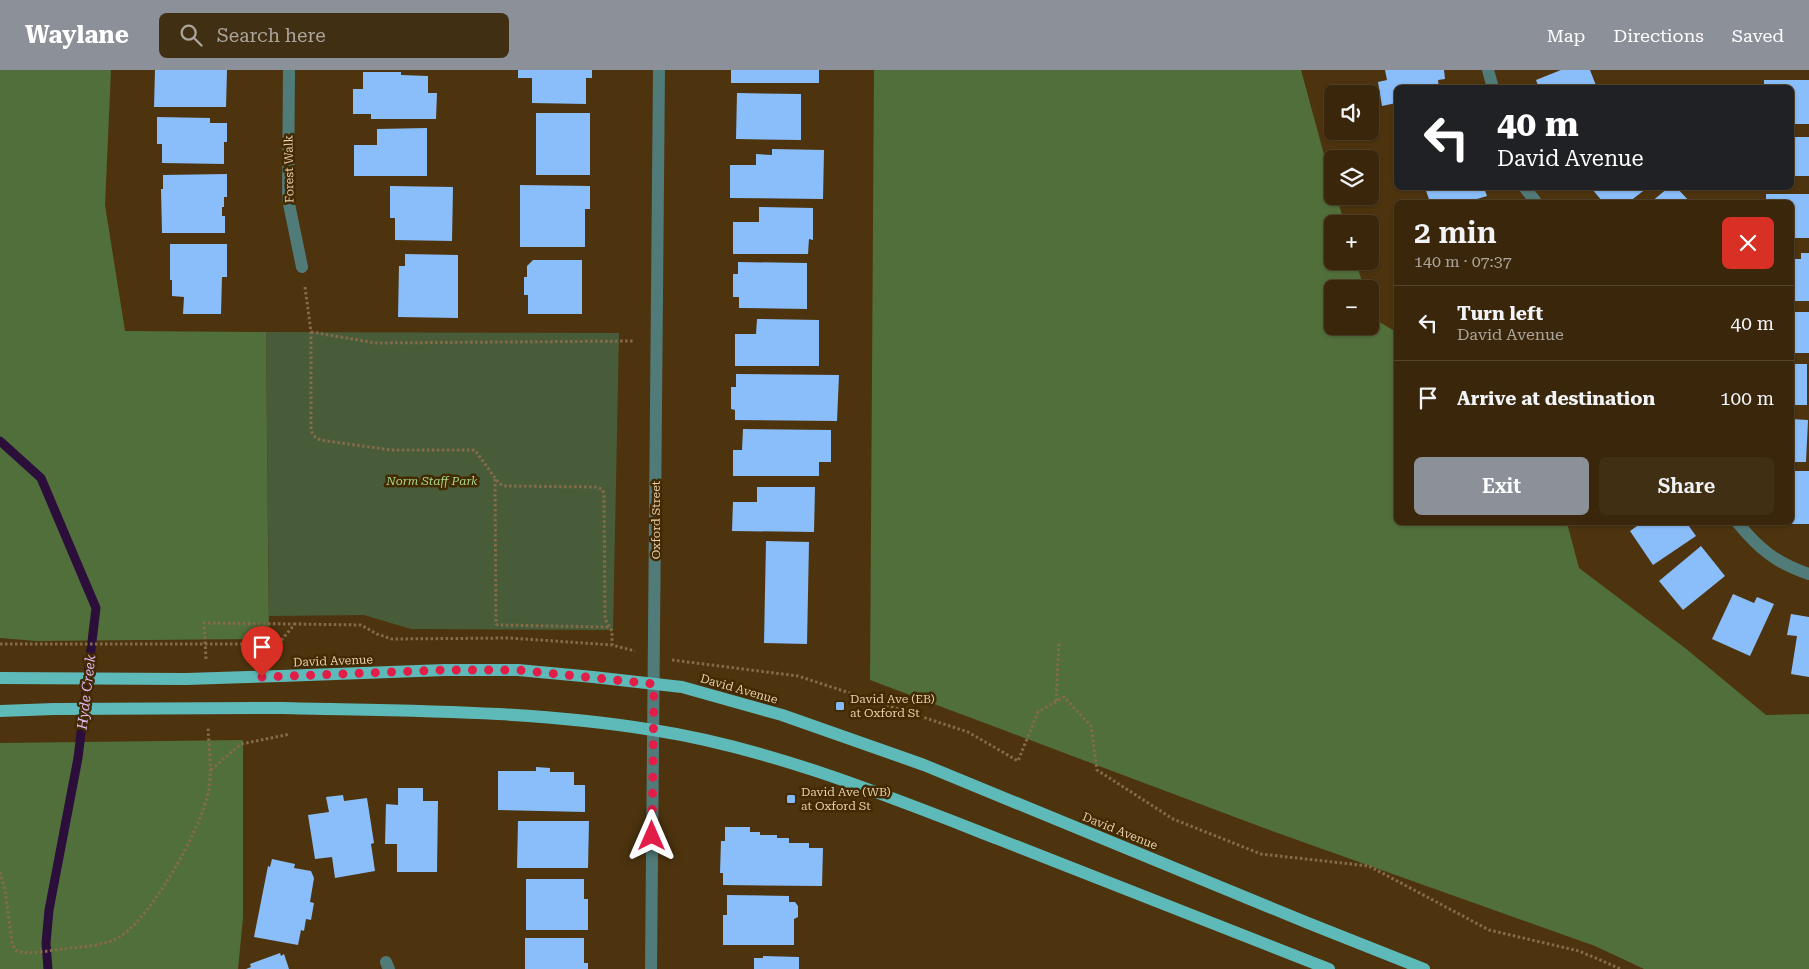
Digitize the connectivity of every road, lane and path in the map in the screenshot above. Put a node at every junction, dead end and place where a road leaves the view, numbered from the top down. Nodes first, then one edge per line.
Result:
1 (289, 70) edge
2 (659, 70) edge
3 (1488, 70) edge
4 (1492, 85) edge
5 (1527, 190) edge
6 (1534, 200) edge
7 (302, 267) joint
8 (312, 332) junction
9 (633, 341) dead end
10 (495, 478) junction
11 (1740, 525) edge
12 (1809, 574) edge
13 (295, 624) junction
14 (610, 627) junction
15 (1059, 641) dead end
16 (0, 644) edge
17 (206, 662) dead end
18 (680, 662) dead end
19 (0, 678) edge
20 (654, 684) junction
21 (1056, 702) junction
22 (0, 711) edge
23 (208, 722) dead end
24 (653, 730) junction
25 (290, 734) dead end
26 (210, 771) junction
27 (0, 872) edge
28 (651, 969) edge
29 (1329, 969) edge
30 (1424, 969) edge
31 (1621, 969) edge

1 - 7 street, Forest Walk
2 - 20 street, Oxford Street
3 - 4 street
5 - 6 street
7 - 8 path
8 - 9 path
8 - 10 path
10 - 14 path
10 - 14 path
11 - 12 street
13 - 14 path
13 - 16 path, bridge
13 - 17 path
15 - 21 path
18 - 21 path
19 - 20 main road, David Avenue, bridge
20 - 24 street, Oxford Street
20 - 30 main road, David Avenue
21 - 31 path
22 - 24 main road, bridge
23 - 26 path
24 - 28 street, Oxford Street
24 - 29 main road
25 - 26 path
26 - 27 path

